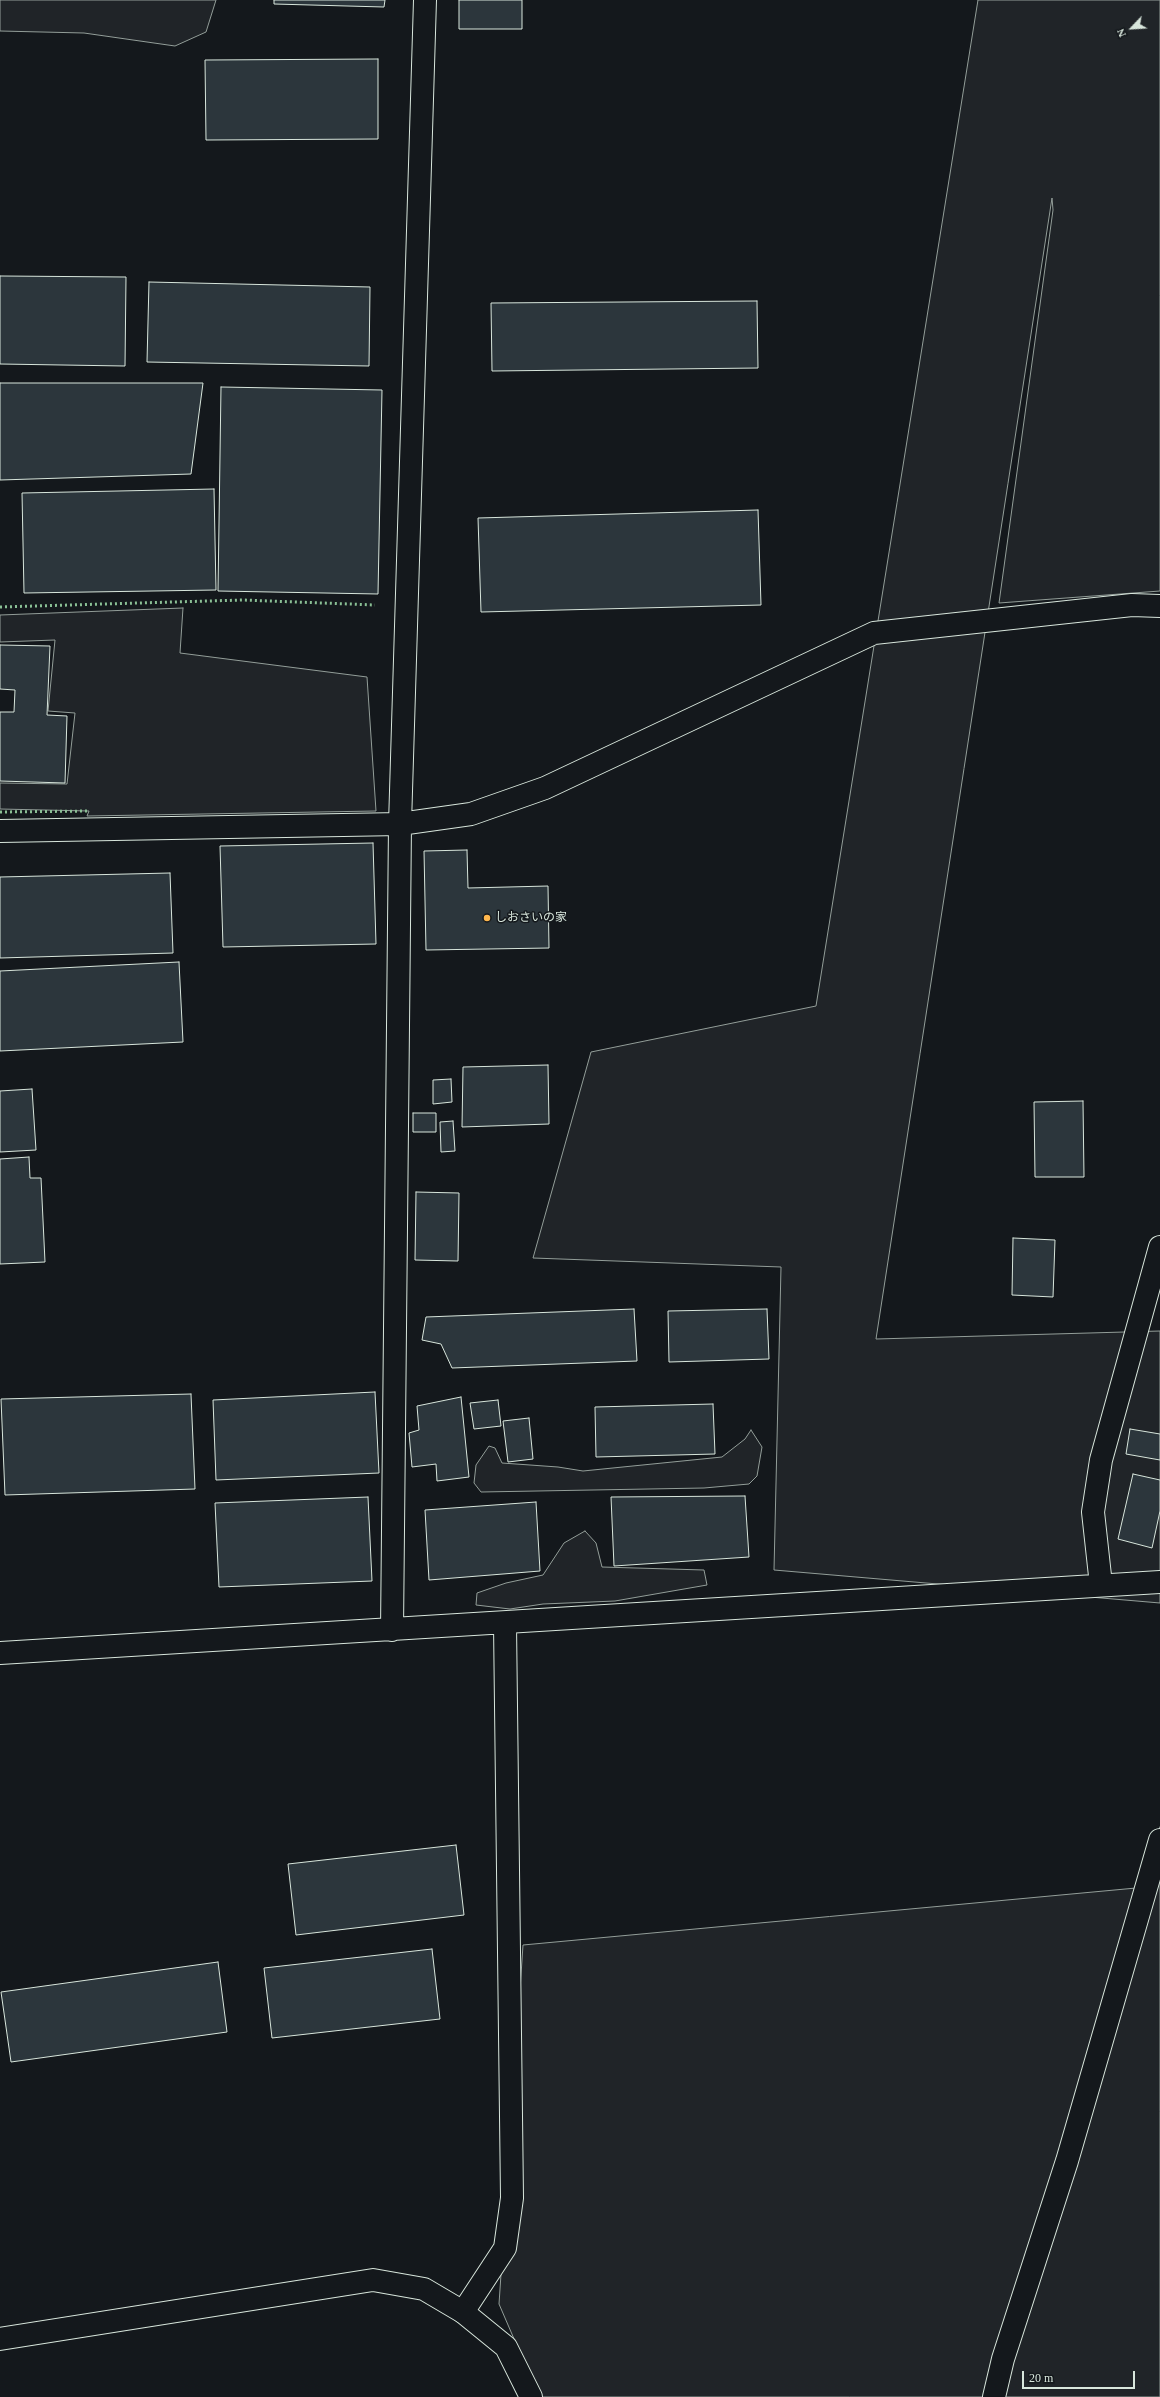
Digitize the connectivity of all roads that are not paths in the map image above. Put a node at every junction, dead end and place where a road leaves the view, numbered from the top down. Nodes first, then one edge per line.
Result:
1 (425, 0) edge
2 (1160, 606) edge
3 (400, 824) junction
4 (0, 831) edge
5 (1160, 1247) edge
6 (1160, 1582) edge
7 (1101, 1585) junction
8 (505, 1624) junction
9 (392, 1630) junction
10 (0, 1653) edge
11 (1160, 1840) edge
12 (463, 2312) junction
13 (0, 2339) edge
14 (531, 2397) edge
15 (994, 2397) edge

1 - 3 street
2 - 3 street
3 - 4 street
3 - 9 street
5 - 7 street
6 - 7 street
7 - 8 street
8 - 9 street
8 - 12 street
9 - 10 street
11 - 15 street
12 - 13 street
12 - 14 street

